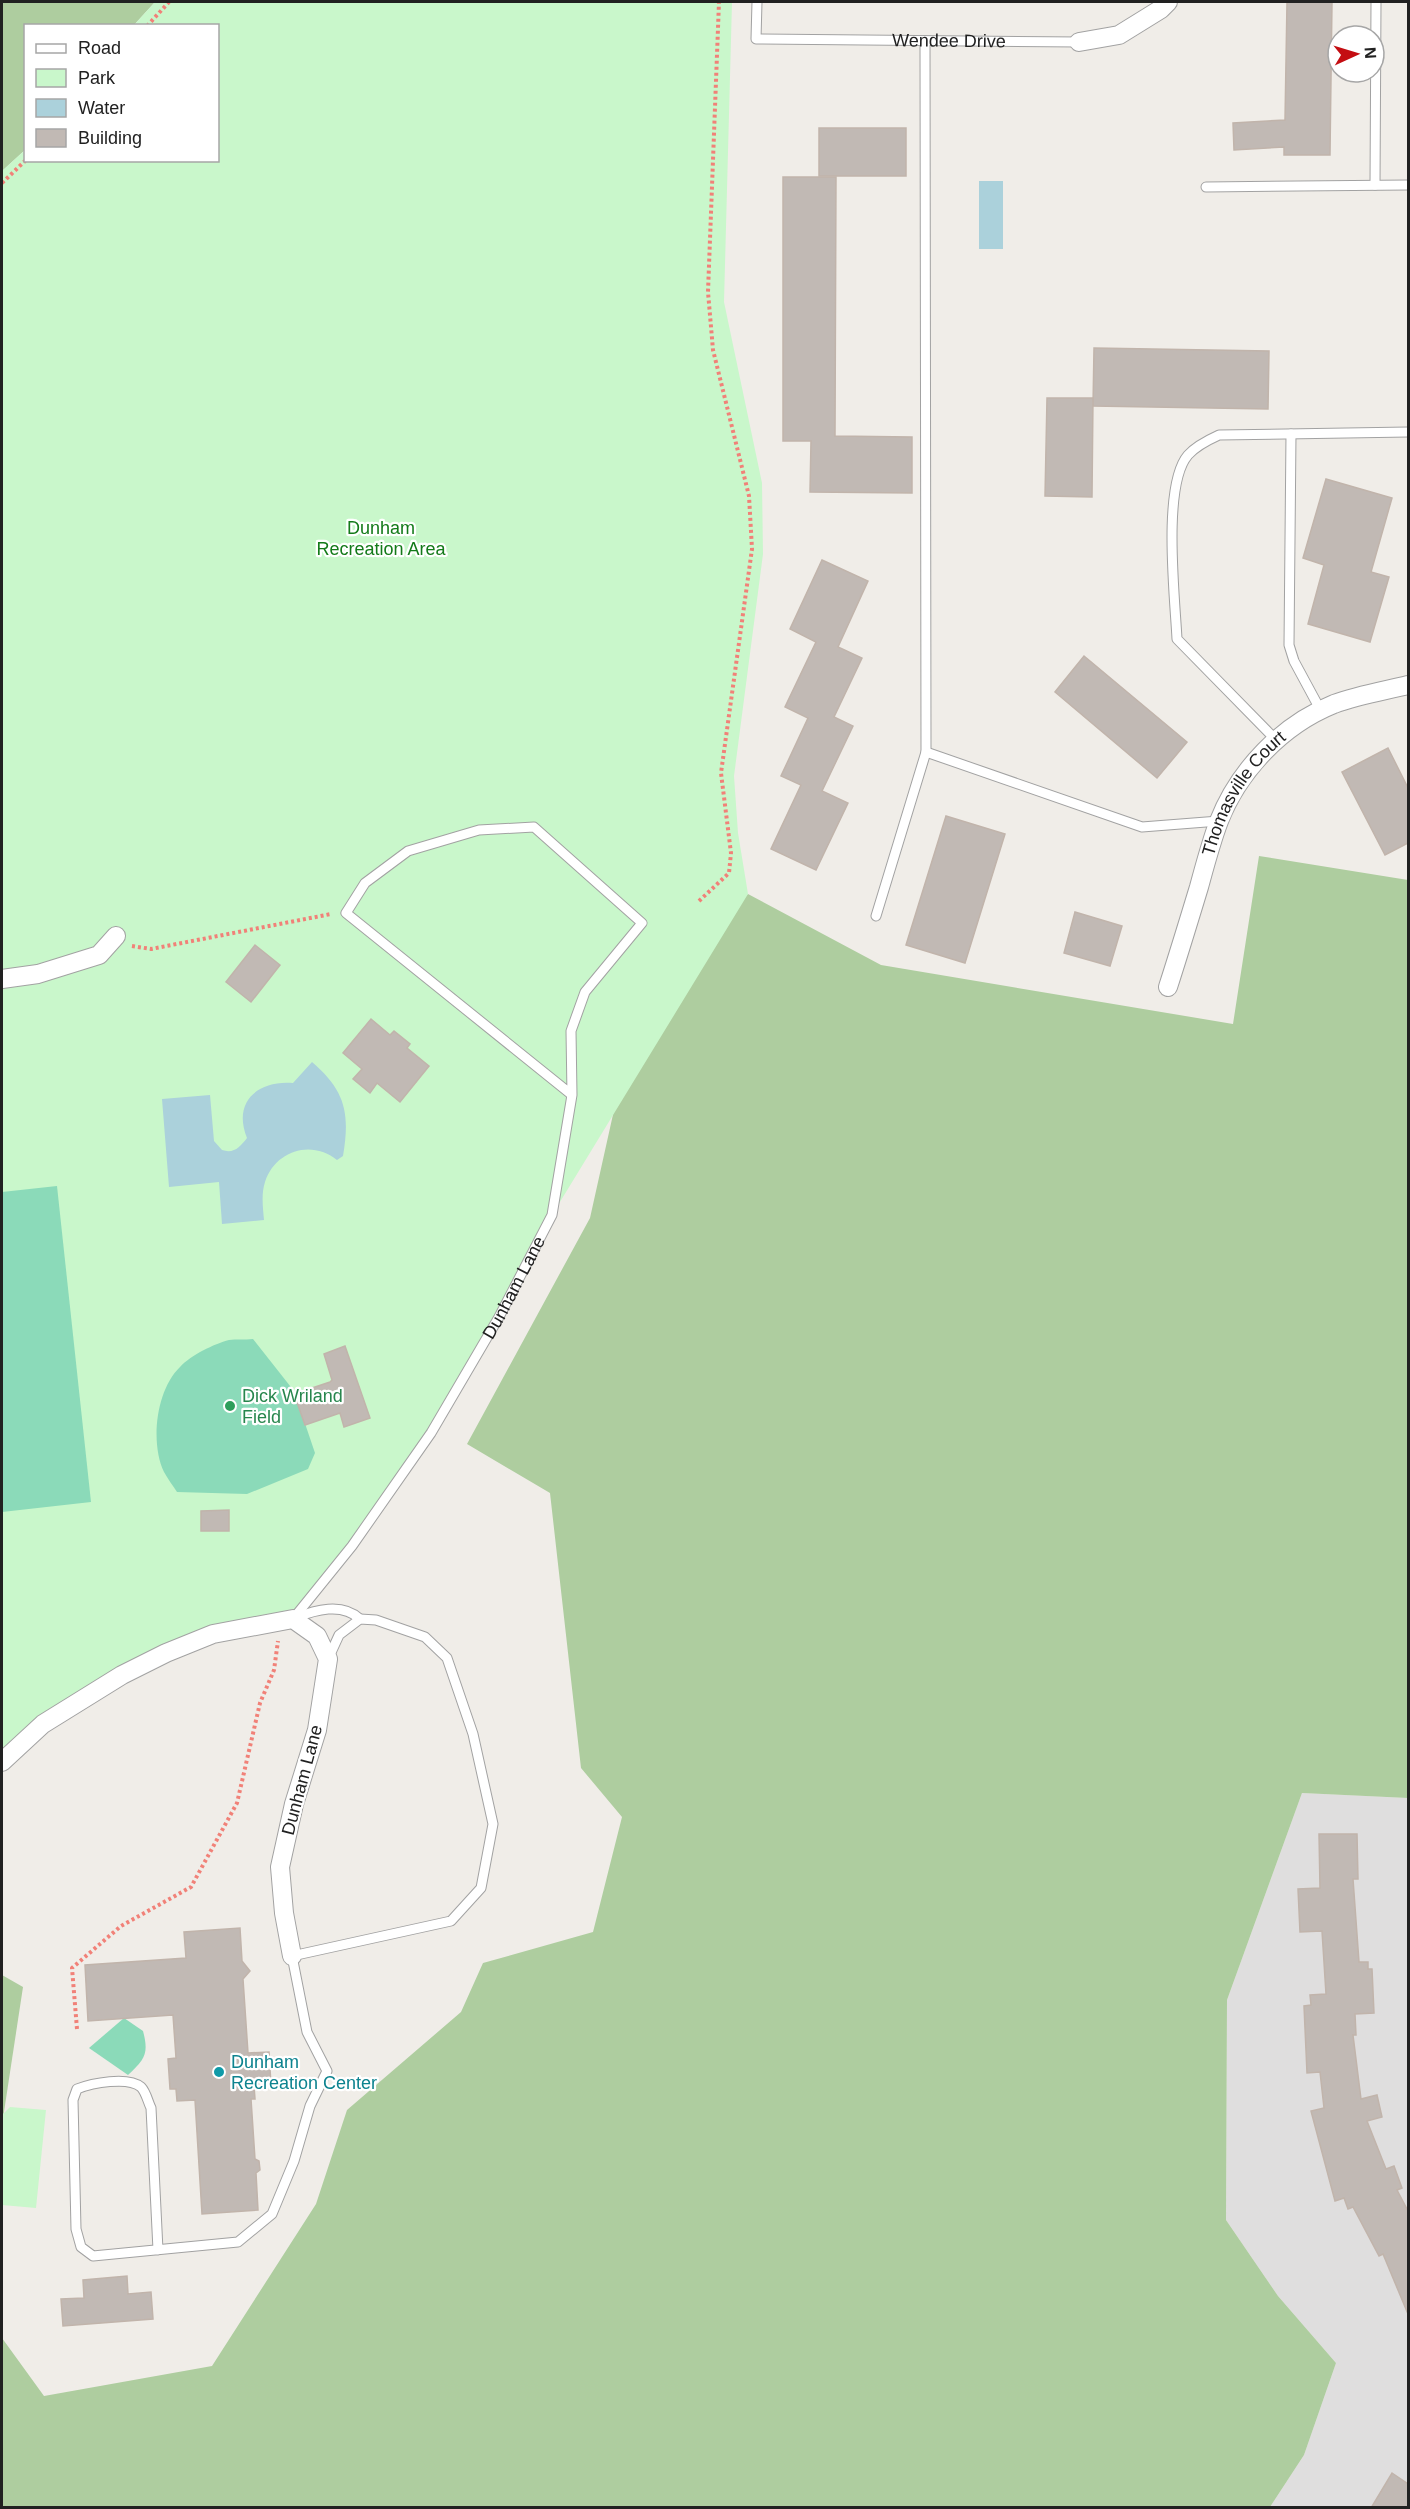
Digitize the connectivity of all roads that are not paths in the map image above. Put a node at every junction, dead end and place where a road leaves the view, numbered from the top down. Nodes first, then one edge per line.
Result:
1 (757, 2) edge
2 (1168, 2) edge
3 (1376, 2) edge
4 (926, 41) junction
5 (1078, 42) joint
6 (1375, 185) junction
7 (1408, 185) edge
8 (1206, 187) dead end
9 (1408, 432) edge
10 (1291, 434) junction
11 (1408, 685) edge
12 (1321, 711) junction
13 (1276, 740) junction
14 (926, 752) junction
15 (1219, 821) junction
16 (876, 916) dead end
17 (116, 936) road end
18 (2, 979) edge
19 (1168, 987) dead end
20 (572, 1095) junction
21 (292, 1619) junction
22 (360, 1619) junction
23 (328, 1659) junction
24 (2, 1762) edge
25 (292, 1956) junction
26 (158, 2250) junction

1 - 4 lane, Wendee Drive
2 - 5 street, Wendee Drive
3 - 6 lane
4 - 5 lane, Wendee Drive
4 - 14 lane
6 - 7 lane
6 - 8 lane
9 - 10 lane
10 - 12 lane
10 - 13 lane
11 - 12 street, Thomasville Court
12 - 13 street, Thomasville Court
13 - 15 street, Thomasville Court
14 - 15 lane
14 - 16 lane
15 - 19 street, Thomasville Court
17 - 18 street
20 - 20 lane, Dunham Lane
20 - 21 lane, Dunham Lane
21 - 22 lane
21 - 23 street
21 - 24 street
22 - 23 lane
22 - 25 lane
23 - 25 street, Dunham Lane
25 - 26 lane
26 - 26 lane

